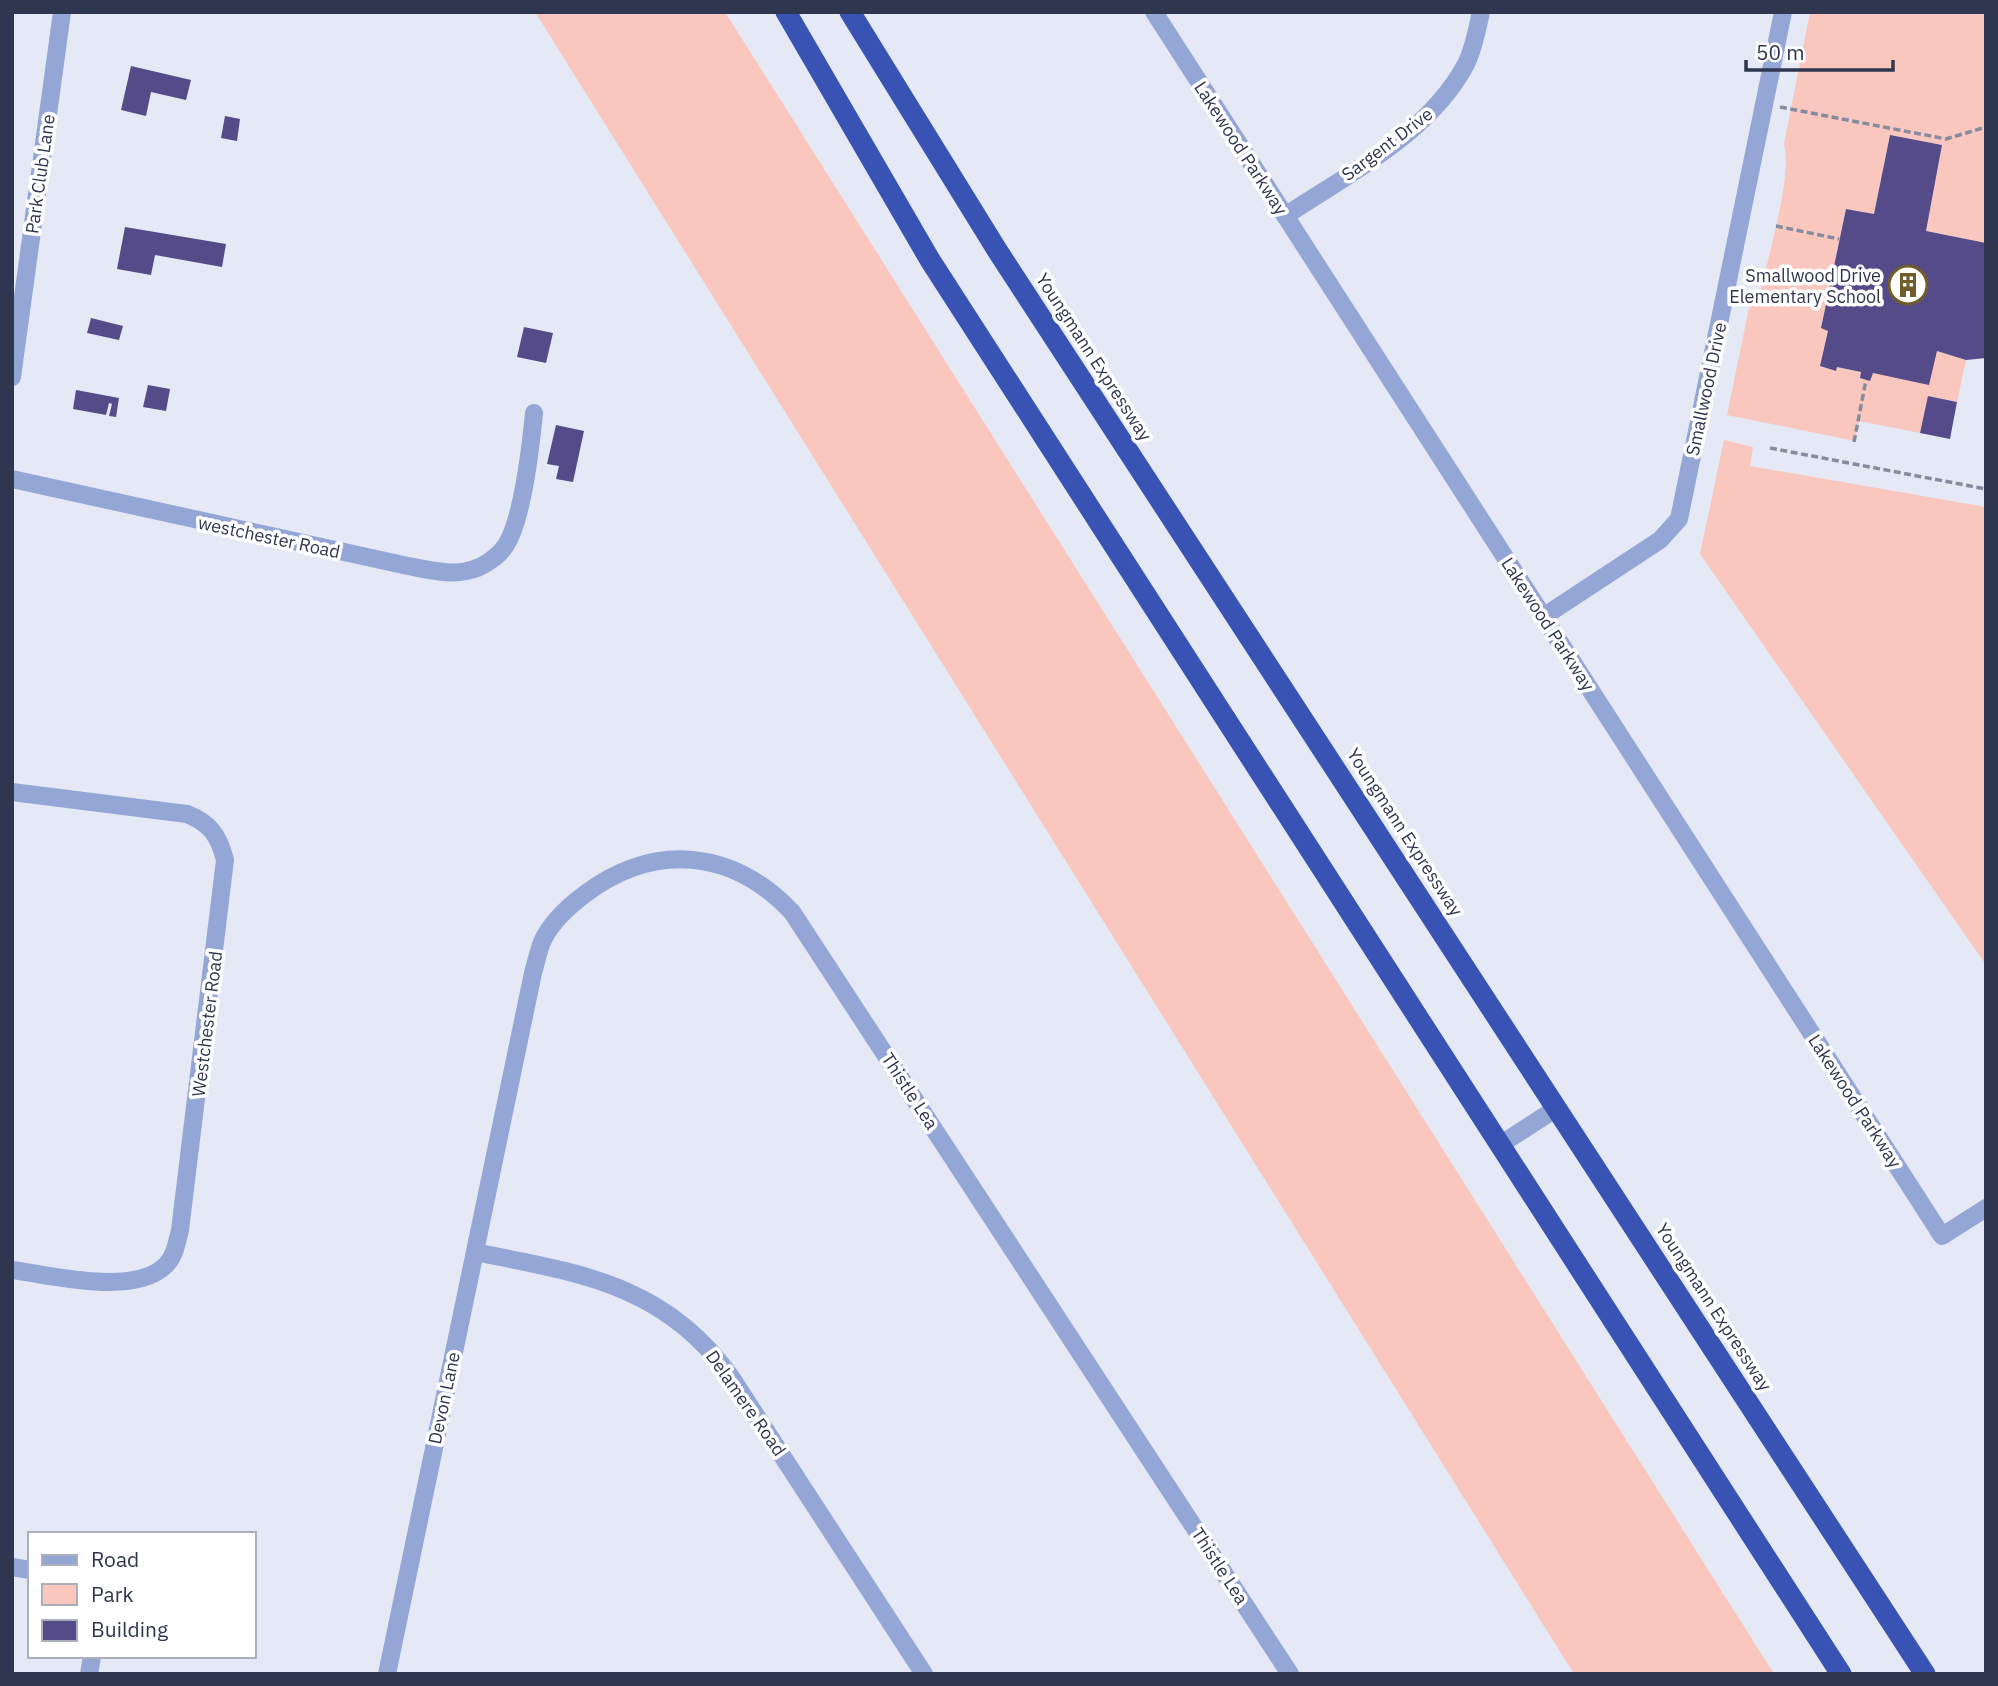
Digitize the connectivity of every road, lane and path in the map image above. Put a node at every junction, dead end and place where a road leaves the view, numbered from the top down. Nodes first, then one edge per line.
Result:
1 (62, 12) edge
2 (786, 12) edge
3 (850, 12) edge
4 (1154, 12) edge
5 (1481, 12) edge
6 (1783, 12) edge
7 (1764, 104) junction
8 (1986, 121) edge
9 (1985, 128) edge
10 (1284, 216) junction
11 (1776, 226) dead end
12 (1839, 239) dead end
13 (20, 258) edge
14 (12, 377) edge
15 (1866, 380) dead end
16 (534, 414) dead end
17 (1854, 443) dead end
18 (1770, 448) dead end
19 (12, 479) edge
20 (1986, 489) edge
21 (1543, 617) junction
22 (12, 792) edge
23 (1558, 1108) junction
24 (502, 1123) joint
25 (1501, 1144) junction
26 (1986, 1208) edge
27 (475, 1252) junction
28 (12, 1269) edge
29 (387, 1674) edge
30 (924, 1674) edge
31 (1290, 1674) edge
32 (1841, 1674) edge
33 (1925, 1674) edge

1 - 13 street, Park Club Lane
2 - 25 highway
3 - 23 highway, Youngmann Expressway
4 - 10 street, Lakewood Parkway
5 - 10 street, Sargent Drive
6 - 7 street, Smallwood Drive
7 - 9 path
7 - 21 street, Smallwood Drive
8 - 9 path
10 - 21 street, Lakewood Parkway
11 - 12 path
13 - 14 street, Park Club Lane
15 - 17 path
16 - 19 street, westchester Road
18 - 20 path
21 - 26 street, Lakewood Parkway
22 - 28 street, Westchester Road
23 - 25 street
23 - 33 highway, Youngmann Expressway
24 - 27 street, Devon Lane
24 - 31 street, Thistle Lea
25 - 32 highway
27 - 29 street, Devon Lane
27 - 30 street, Delamere Road

